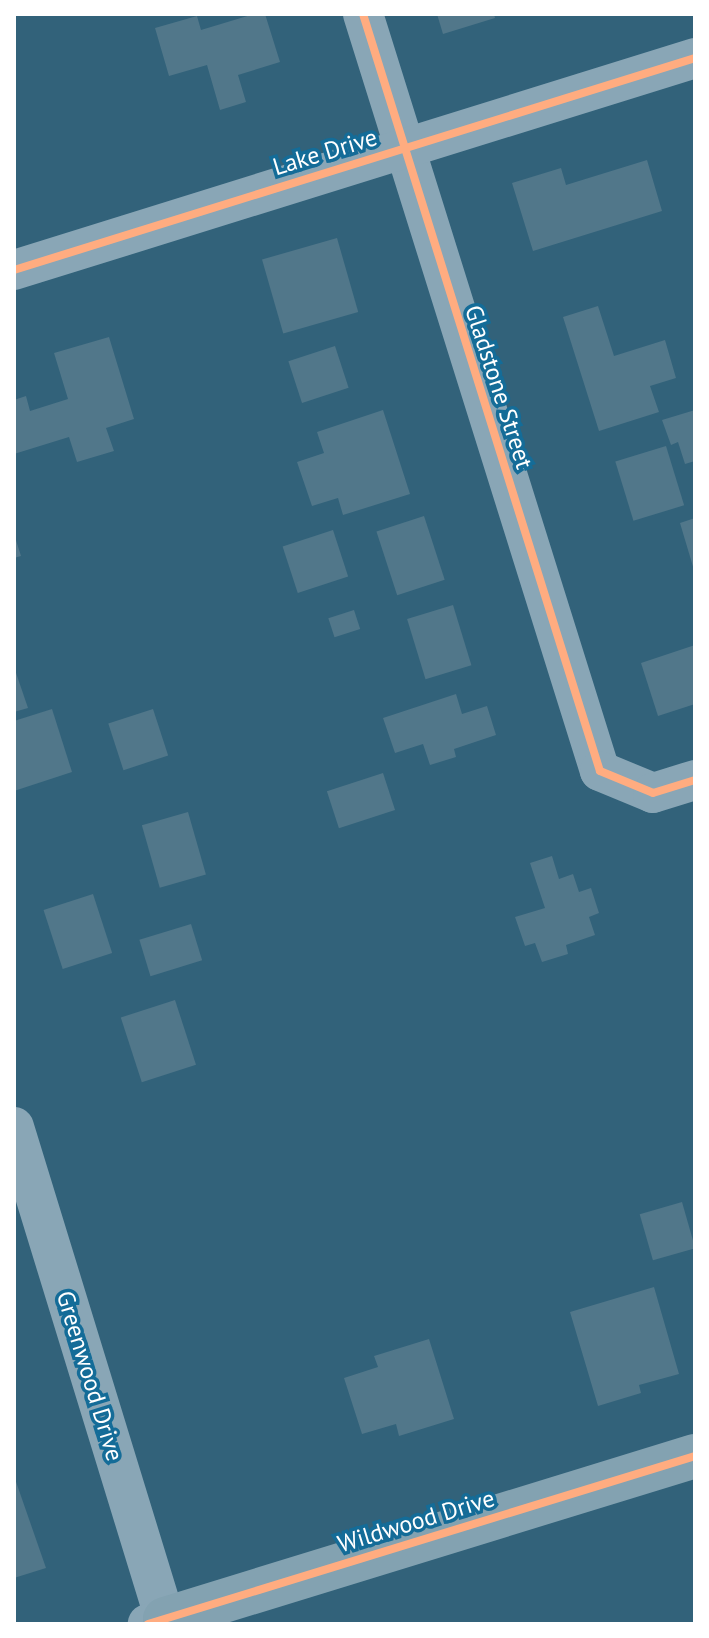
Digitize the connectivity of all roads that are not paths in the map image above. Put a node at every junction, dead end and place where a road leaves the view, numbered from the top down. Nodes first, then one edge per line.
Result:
1 (363, 14) edge
2 (695, 58) edge
3 (403, 148) junction
4 (14, 270) edge
5 (695, 780) edge
6 (14, 1127) edge
7 (695, 1456) edge
8 (160, 1622) edge

1 - 3 street, Gladstone Street
2 - 3 street, Lake Drive
3 - 4 street, Lake Drive
3 - 5 street, Gladstone Street
6 - 8 street, Greenwood Drive
7 - 8 street, Wildwood Drive

